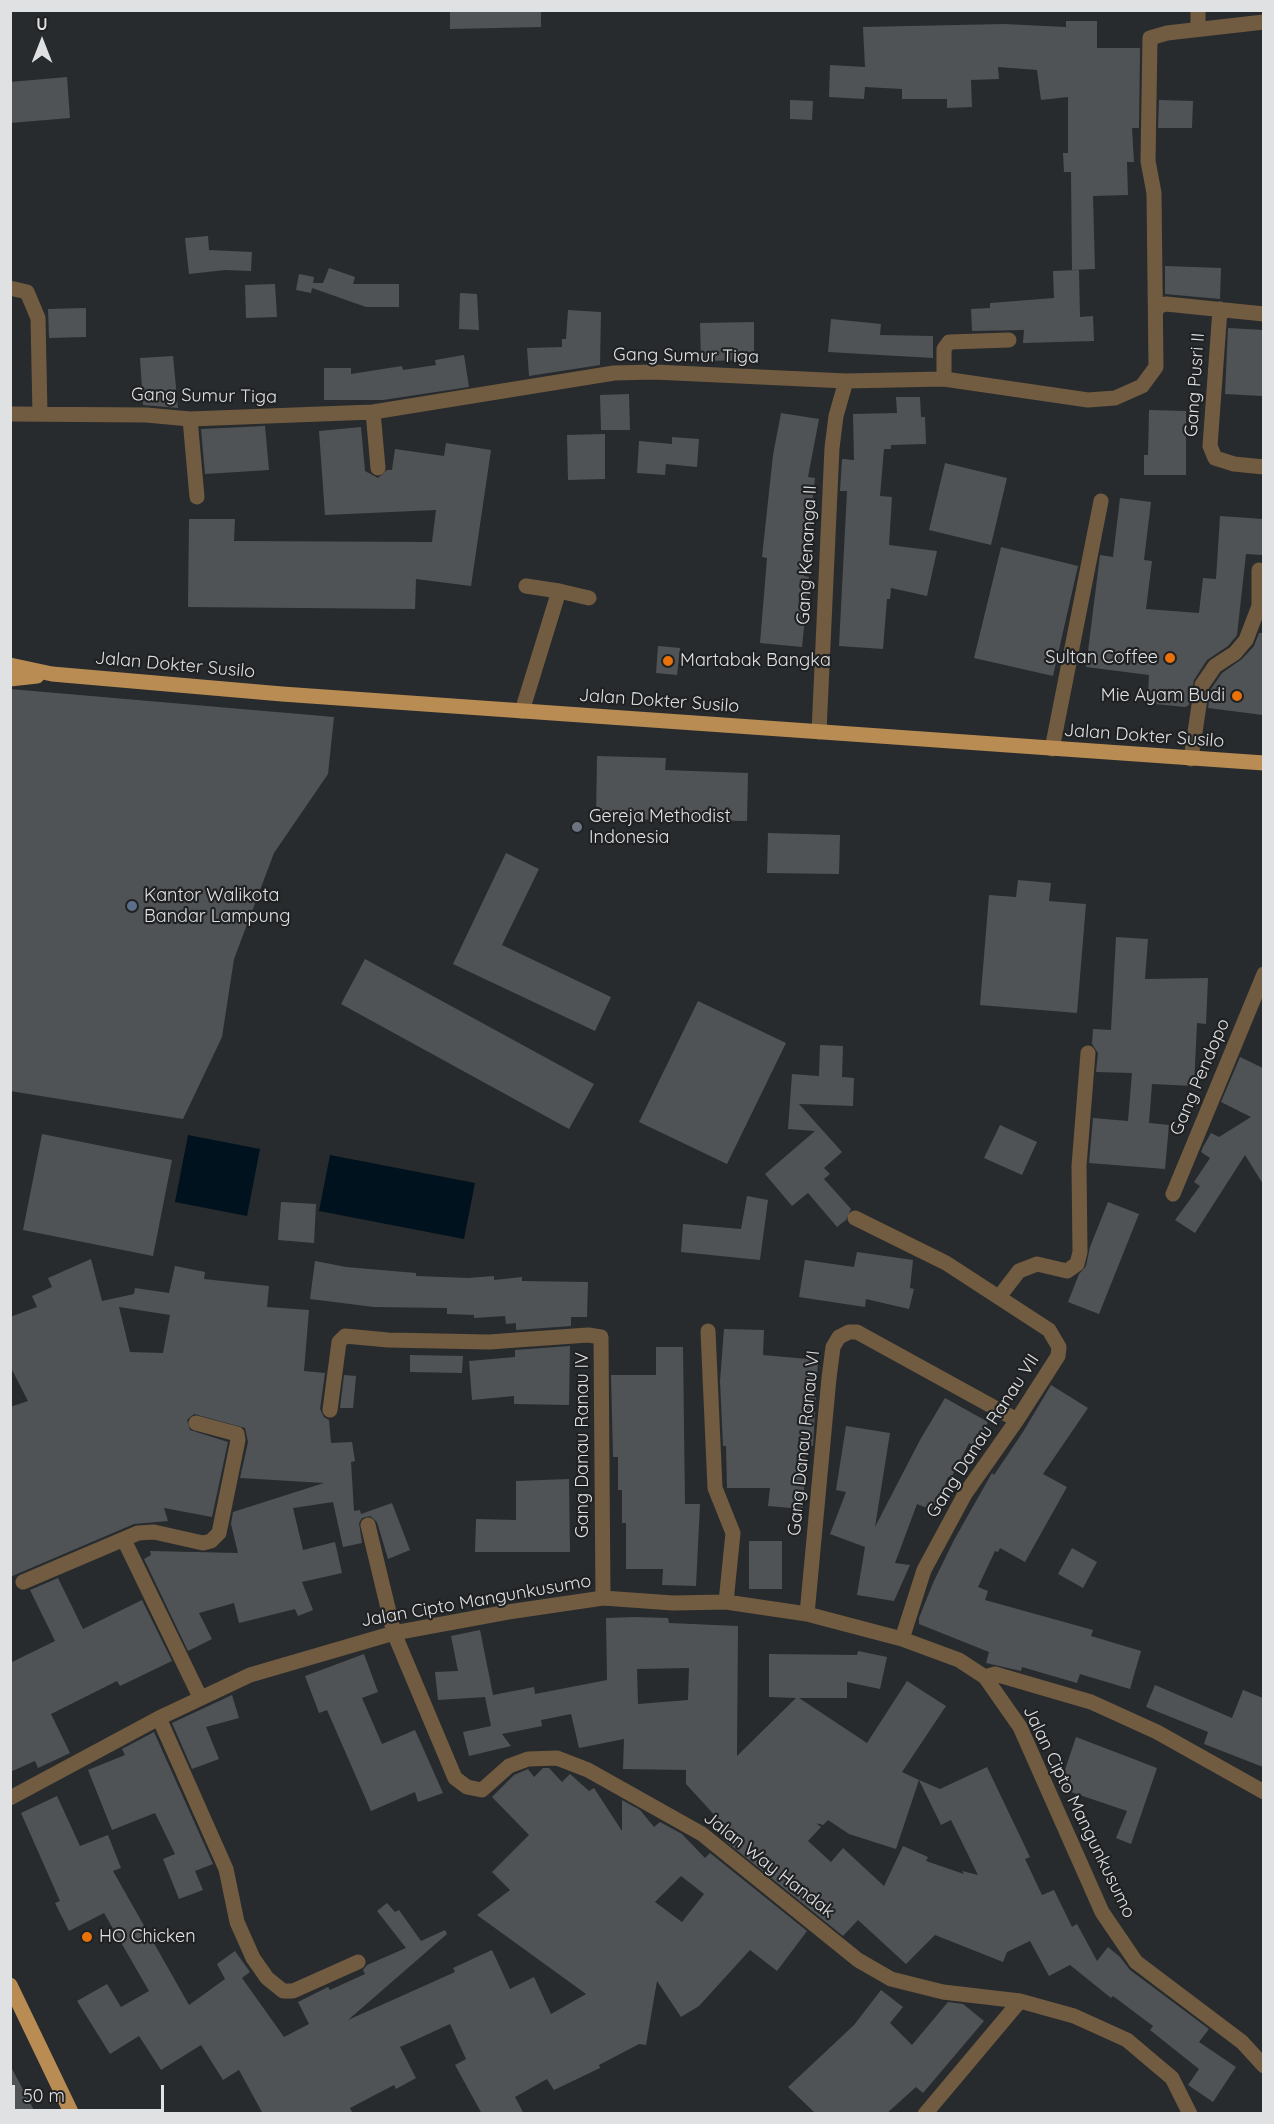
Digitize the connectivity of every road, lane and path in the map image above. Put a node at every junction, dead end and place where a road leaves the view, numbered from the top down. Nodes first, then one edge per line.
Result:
1 (1197, 10) edge
2 (1263, 22) edge
3 (1198, 29) junction
4 (10, 288) edge
5 (1220, 309) junction
6 (1156, 311) junction
7 (1263, 314) edge
8 (1009, 340) dead end
9 (944, 379) junction
10 (846, 381) junction
11 (373, 412) junction
12 (10, 414) edge
13 (40, 414) junction
14 (190, 419) junction
15 (1263, 466) edge
16 (378, 468) dead end
17 (197, 497) dead end
18 (1101, 501) dead end
19 (1259, 570) dead end
20 (526, 586) dead end
21 (559, 591) junction
22 (589, 598) dead end
23 (10, 665) edge
24 (52, 674) junction
25 (10, 679) edge
26 (522, 711) junction
27 (819, 732) junction
28 (1052, 749) junction
29 (1191, 759) junction
30 (1263, 763) edge
31 (1263, 974) edge
32 (1089, 1053) dead end
33 (1173, 1194) dead end
34 (855, 1218) dead end
35 (999, 1297) junction
36 (708, 1331) dead end
37 (330, 1410) dead end
38 (1017, 1420) junction
39 (196, 1423) dead end
40 (368, 1525) dead end
41 (124, 1540) junction
42 (23, 1582) dead end
43 (603, 1598) junction
44 (726, 1602) junction
45 (807, 1614) junction
46 (394, 1633) junction
47 (902, 1639) junction
48 (985, 1677) junction
49 (200, 1697) junction
50 (159, 1718) junction
51 (1263, 1792) edge
52 (10, 1798) edge
53 (358, 1962) dead end
54 (10, 1985) edge
55 (1020, 2001) junction
56 (14, 2002) edge
57 (1263, 2066) edge
58 (72, 2114) edge
59 (926, 2114) edge
60 (1190, 2114) edge

1 - 3 street
2 - 3 street
3 - 6 street, Gang Sumur Tiga
4 - 13 street
5 - 6 street
5 - 7 street, Gang Pusri II
5 - 15 street, Gang Pusri II
6 - 9 street, Gang Sumur Tiga
8 - 9 street
9 - 10 street, Gang Sumur Tiga
10 - 11 street, Gang Sumur Tiga
10 - 27 street, Gang Kenanga II
11 - 14 street, Gang Sumur Tiga
11 - 16 street
12 - 13 street, Gang Sumur Tiga
13 - 14 street, Gang Sumur Tiga
14 - 17 street
18 - 28 street
19 - 29 street
20 - 21 street
21 - 22 street
21 - 26 street
23 - 24 main road, Jalan Dokter Susilo
24 - 25 main road, Jalan Dokter Susilo
24 - 26 main road, Jalan Dokter Susilo
26 - 27 main road, Jalan Dokter Susilo
27 - 28 main road, Jalan Dokter Susilo
28 - 29 main road, Jalan Dokter Susilo
29 - 30 main road, Jalan Dokter Susilo
31 - 33 street, Gang Pendopo
32 - 35 street
34 - 35 street, Gang Danau Ranau VII
35 - 38 street, Gang Danau Ranau VII
36 - 44 street
37 - 43 street, Gang Danau Ranau IV
38 - 45 street, Gang Danau Ranau VI
38 - 47 street, Gang Danau Ranau VII
39 - 41 street
40 - 46 street, Jalan Way Handak
41 - 42 street
41 - 49 street
43 - 44 street, Jalan Cipto Mangunkusumo
43 - 46 street, Jalan Cipto Mangunkusumo
44 - 45 street, Jalan Cipto Mangunkusumo
45 - 47 street, Jalan Cipto Mangunkusumo
46 - 49 street, Jalan Cipto Mangunkusumo
46 - 55 street, Jalan Way Handak
47 - 48 street, Jalan Cipto Mangunkusumo
48 - 51 street
48 - 57 street, Jalan Cipto Mangunkusumo
49 - 50 street, Jalan Cipto Mangunkusumo
50 - 52 street, Jalan Cipto Mangunkusumo
50 - 53 street
54 - 56 main road
55 - 59 street
55 - 60 street, Jalan Way Handak
56 - 58 main road

